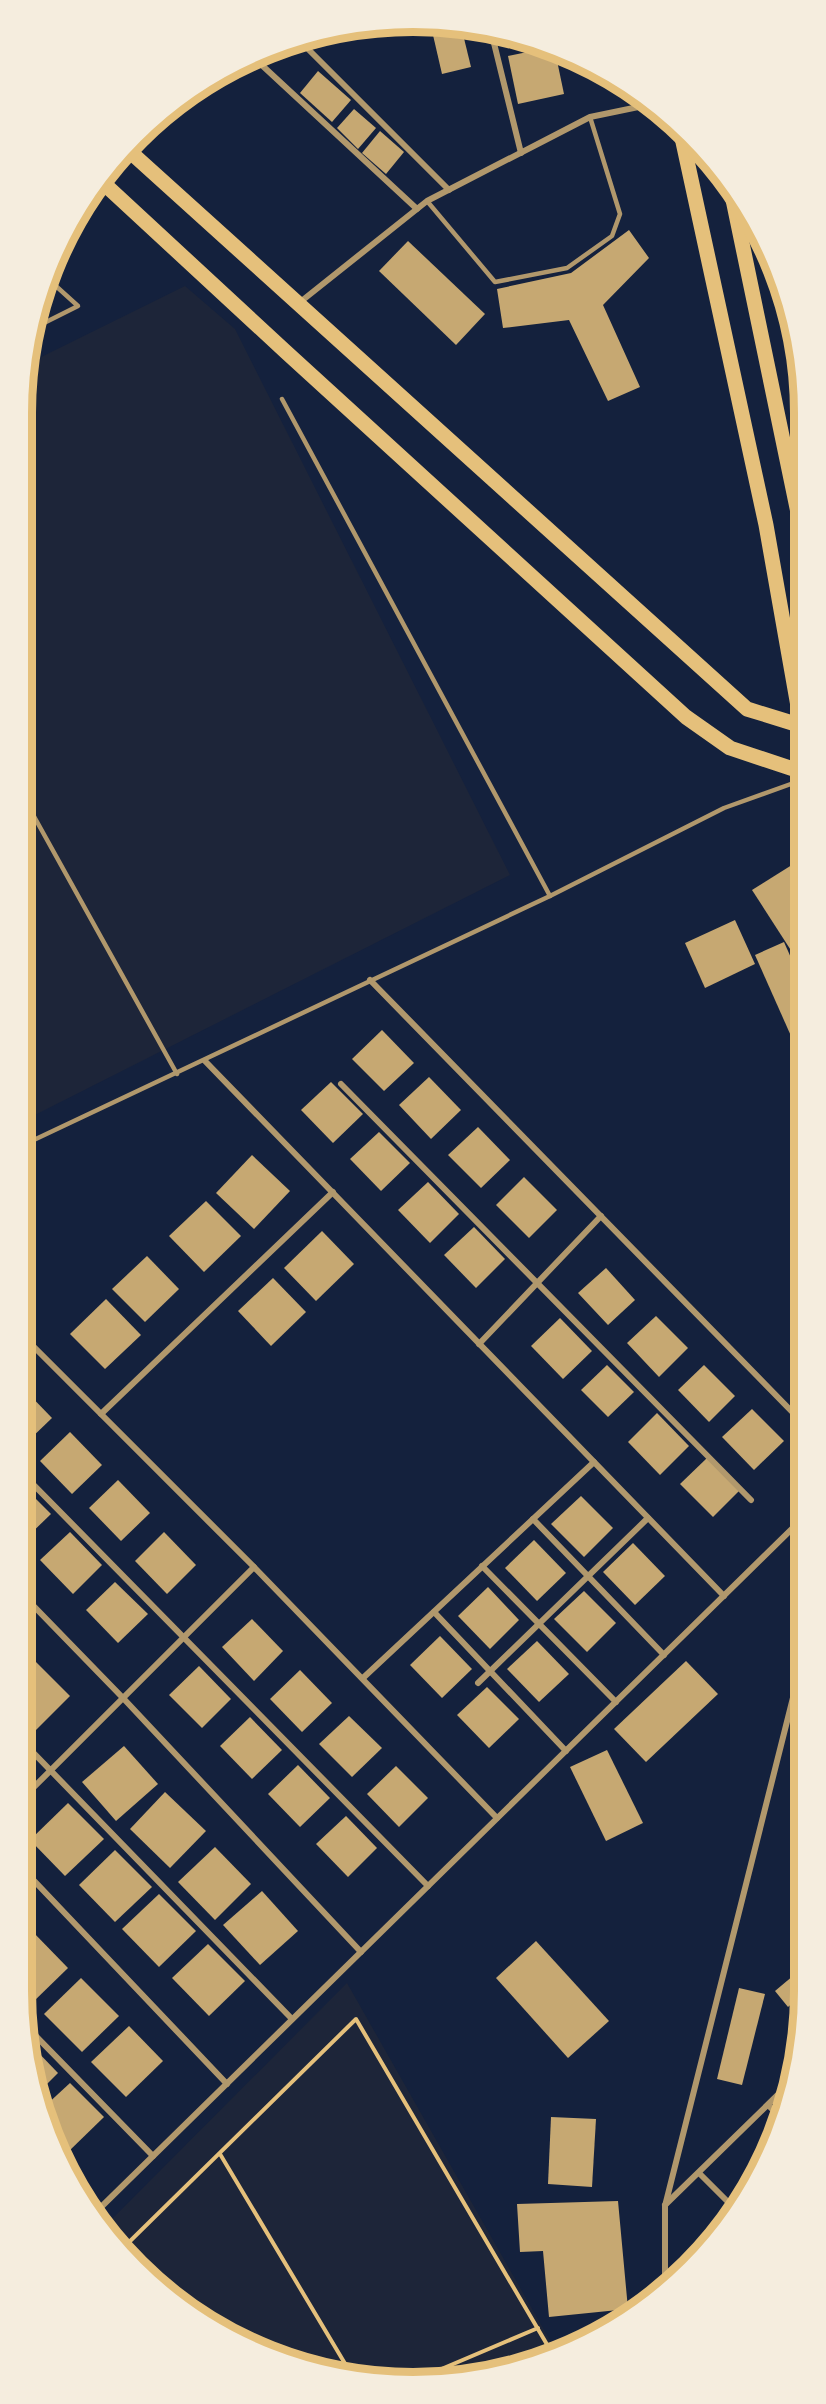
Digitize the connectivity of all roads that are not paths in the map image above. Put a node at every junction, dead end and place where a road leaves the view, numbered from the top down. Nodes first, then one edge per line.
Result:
1 (493, 40) edge
2 (306, 47) edge
3 (260, 64) edge
4 (640, 107) edge
5 (590, 117) junction
6 (683, 143) edge
7 (521, 153) junction
8 (133, 154) edge
9 (107, 185) edge
10 (449, 190) junction
11 (427, 201) junction
12 (417, 209) junction
13 (735, 209) edge
14 (54, 284) edge
15 (298, 304) junction
16 (42, 324) edge
17 (282, 399) dead end
18 (794, 493) edge
19 (794, 682) edge
20 (794, 724) edge
21 (794, 769) edge
22 (794, 783) edge
23 (32, 813) edge
24 (550, 896) junction
25 (370, 980) junction
26 (205, 1061) junction
27 (177, 1074) junction
28 (341, 1084) dead end
29 (32, 1141) edge
30 (333, 1192) junction
31 (601, 1216) junction
32 (538, 1283) junction
33 (479, 1344) junction
34 (32, 1345) edge
35 (101, 1414) junction
36 (794, 1414) edge
37 (594, 1462) junction
38 (32, 1483) edge
39 (751, 1500) dead end
40 (648, 1518) junction
41 (532, 1519) junction
42 (794, 1527) edge
43 (483, 1566) junction
44 (254, 1567) junction
45 (588, 1577) junction
46 (724, 1596) junction
47 (32, 1604) edge
48 (434, 1612) junction
49 (539, 1624) junction
50 (183, 1638) junction
51 (664, 1655) junction
52 (490, 1672) junction
53 (363, 1678) junction
54 (478, 1683) dead end
55 (794, 1694) edge
56 (123, 1698) junction
57 (616, 1702) junction
58 (32, 1751) edge
59 (566, 1751) junction
60 (52, 1771) junction
61 (32, 1790) edge
62 (497, 1818) junction
63 (32, 1879) edge
64 (428, 1886) junction
65 (361, 1952) junction
66 (292, 2019) junction
67 (34, 2034) edge
68 (227, 2084) junction
69 (782, 2092) edge
70 (768, 2105) junction
71 (775, 2112) edge
72 (153, 2156) junction
73 (699, 2172) junction
74 (729, 2204) edge
75 (665, 2206) junction
76 (100, 2208) edge
77 (665, 2278) edge

1 - 7 street
2 - 10 street
3 - 12 street
4 - 5 street
5 - 7 street
5 - 11 lane
6 - 19 main road
7 - 10 street
8 - 15 main road
9 - 21 main road
10 - 11 street
11 - 12 street
12 - 15 street
13 - 18 main road
14 - 16 lane
15 - 20 main road
17 - 24 lane
22 - 24 lane
23 - 27 lane
24 - 25 lane
25 - 26 lane
25 - 31 street
26 - 27 lane
26 - 30 street
27 - 29 lane
28 - 32 street
30 - 33 street
30 - 35 street
31 - 32 street
31 - 36 street
32 - 33 street
32 - 39 street
33 - 37 street
34 - 35 street
35 - 44 street
37 - 40 street
37 - 41 street
38 - 50 street
40 - 45 street
40 - 46 street
41 - 43 street
41 - 45 street
42 - 46 street
43 - 48 street
43 - 49 street
44 - 50 street
44 - 53 street
45 - 49 street
45 - 51 street
46 - 51 street
47 - 56 street
48 - 52 street
48 - 53 street
49 - 52 street
49 - 57 street
50 - 56 street
50 - 64 street
51 - 57 street
52 - 54 street
52 - 59 street
53 - 62 street
55 - 75 street
56 - 60 street
56 - 65 street
57 - 59 street
58 - 60 street
59 - 62 street
60 - 61 street
60 - 66 street
62 - 64 street
63 - 68 street
64 - 65 street
65 - 66 street
66 - 68 street
67 - 72 street
68 - 72 street
69 - 70 street
70 - 71 street
70 - 73 street
72 - 76 street
73 - 74 street
73 - 75 street
75 - 77 street

